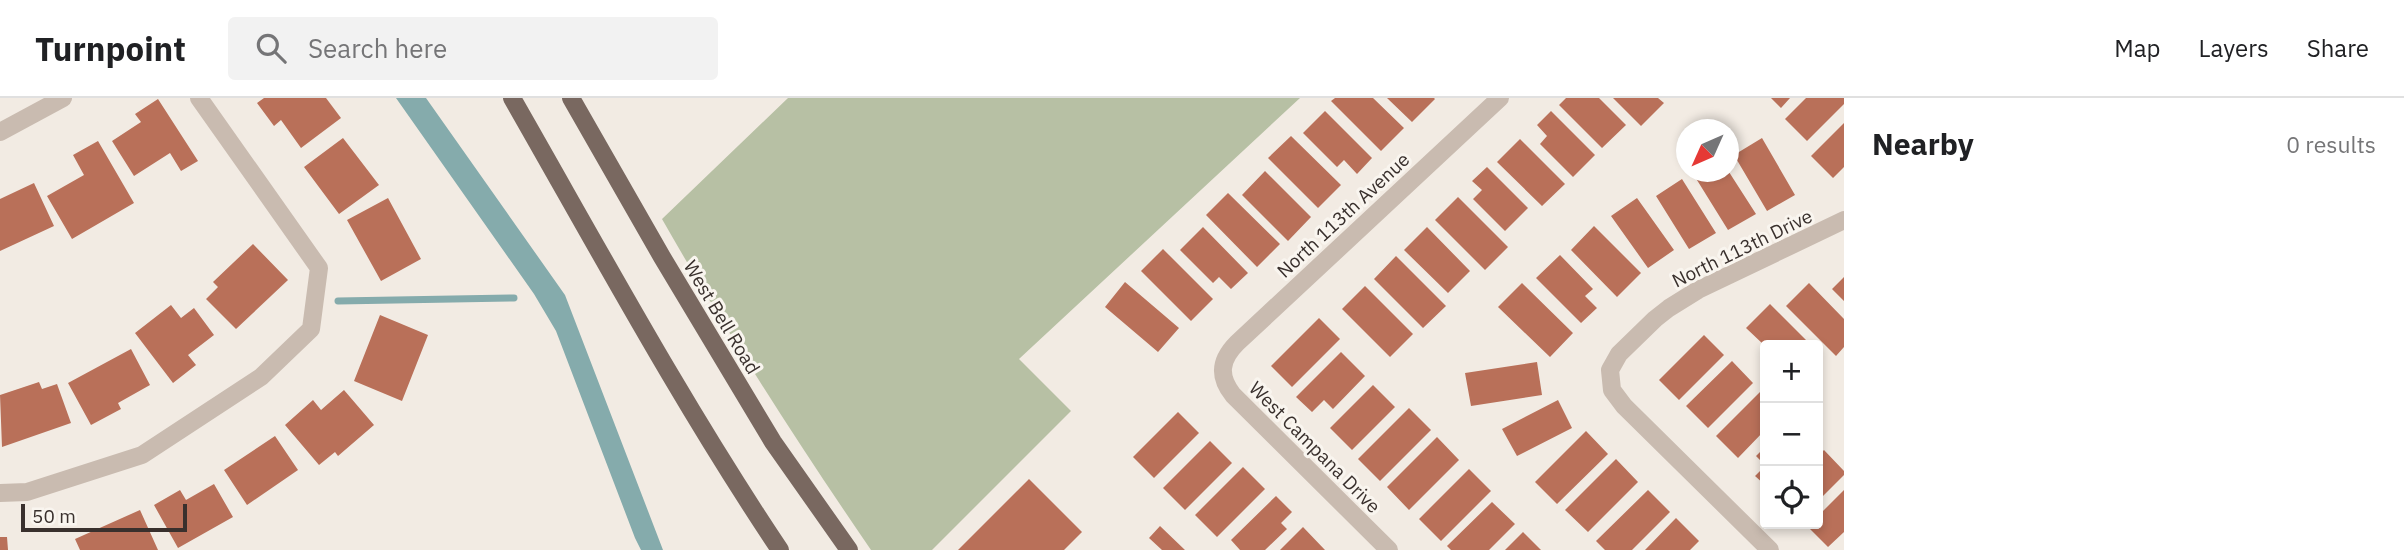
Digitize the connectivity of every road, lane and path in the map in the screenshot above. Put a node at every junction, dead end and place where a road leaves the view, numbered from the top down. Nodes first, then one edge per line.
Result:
1 (63, 98) edge
2 (199, 98) edge
3 (512, 98) edge
4 (571, 98) edge
5 (1500, 98) edge
6 (0, 132) edge
7 (1844, 220) edge
8 (1222, 367) joint
9 (0, 494) edge
10 (780, 550) edge
11 (849, 550) edge
12 (1389, 550) edge
13 (1770, 550) edge

1 - 6 street
2 - 9 street
3 - 10 main road
4 - 11 main road, West Bell Road
5 - 8 street, North 113th Avenue
7 - 13 street, North 113th Drive
8 - 12 street, West Campana Drive

